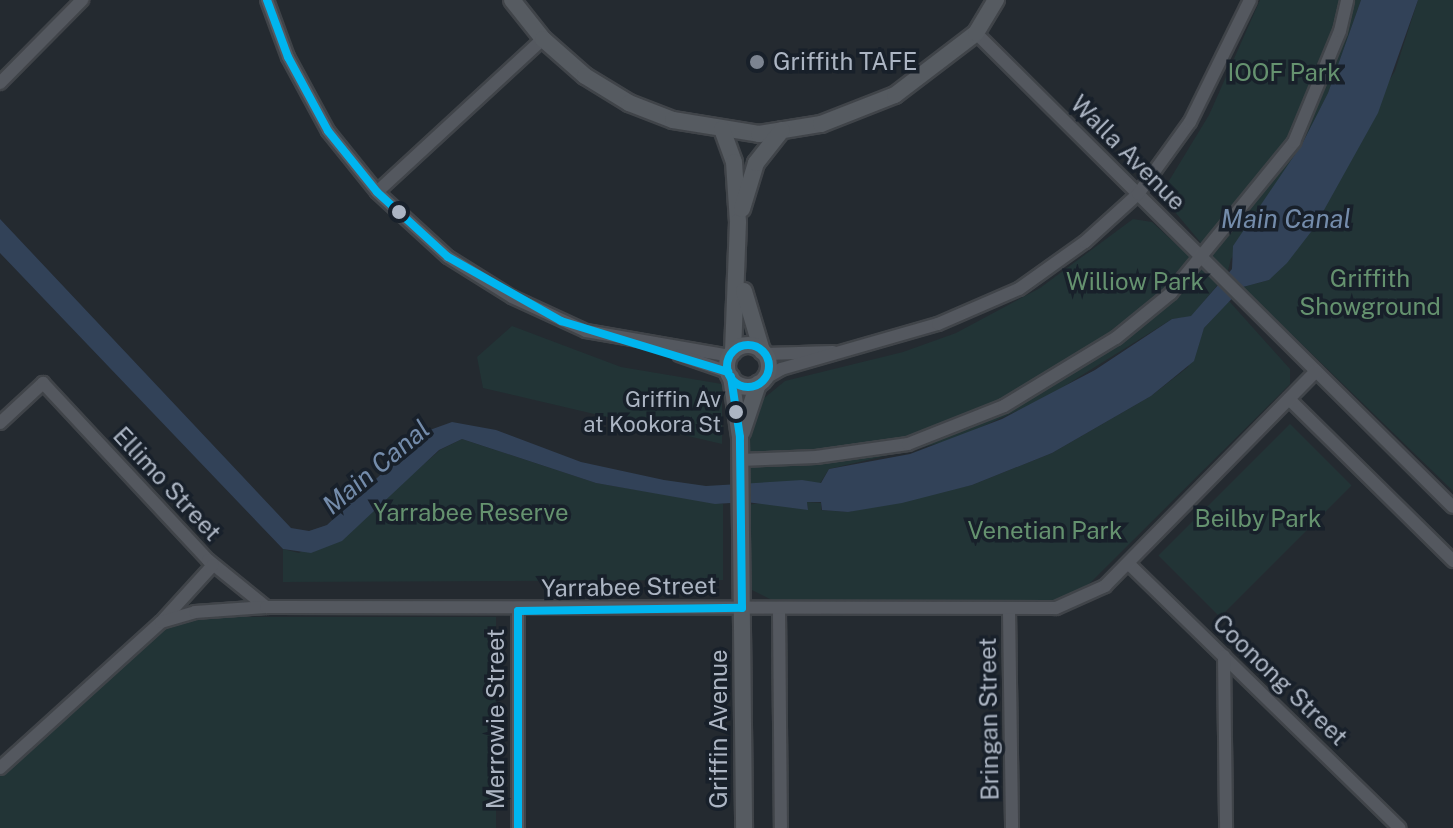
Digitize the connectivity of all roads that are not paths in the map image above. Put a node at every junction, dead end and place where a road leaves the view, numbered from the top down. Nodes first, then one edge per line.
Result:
1 (82, 0) edge
2 (267, 0) edge
3 (512, 0) edge
4 (996, 0) edge
5 (1250, 0) edge
6 (1347, 0) edge
7 (976, 33) junction
8 (543, 39) junction
9 (0, 83) edge
10 (722, 129) junction
11 (782, 130) junction
12 (377, 192) junction
13 (1138, 194) junction
14 (738, 222) junction
15 (739, 245) junction
16 (1201, 257) junction
17 (763, 352) junction
18 (838, 352) junction
19 (730, 364) junction
20 (1316, 371) junction
21 (761, 381) junction
22 (1289, 399) junction
23 (0, 423) edge
24 (740, 437) junction
25 (740, 460) junction
26 (1453, 507) edge
27 (1453, 561) edge
28 (1129, 564) junction
29 (213, 565) junction
30 (266, 607) junction
31 (742, 608) junction
32 (779, 610) junction
33 (1009, 610) junction
34 (518, 611) junction
35 (161, 622) junction
36 (1224, 656) junction
37 (0, 768) edge
38 (518, 828) edge
39 (744, 828) edge
40 (781, 828) edge
41 (1012, 828) edge
42 (1226, 828) edge
43 (1400, 828) edge

1 - 9 street
2 - 12 street
3 - 8 main road
4 - 7 main road
5 - 13 street
6 - 16 street
7 - 11 main road
7 - 13 street, Walla Avenue
8 - 10 main road
8 - 12 street
10 - 11 main road
10 - 14 main road, Griffin Avenue
11 - 14 main road, Griffin Avenue
12 - 19 street
13 - 16 street, Walla Avenue
13 - 18 street
14 - 15 main road, Griffin Avenue
15 - 17 main road, Griffin Avenue
15 - 19 main road, Griffin Avenue
16 - 20 street, Walla Avenue
16 - 25 street
17 - 18 street
17 - 19 main road
17 - 21 main road, Griffin Avenue
18 - 21 street
19 - 21 main road
19 - 24 main road, Griffin Avenue
20 - 22 street, Yarrabee Street
20 - 26 street, Walla Avenue
21 - 24 main road, Griffin Avenue
22 - 27 street
22 - 28 street, Yarrabee Street
23 - 29 street, Ellimo Street
24 - 25 main road, Griffin Avenue
25 - 31 main road, Griffin Avenue
28 - 33 street, Yarrabee Street
28 - 36 street, Coonong Street
29 - 30 street, Ellimo Street
29 - 35 street
30 - 34 street, Yarrabee Street
30 - 35 street, Yarrabee Street
31 - 32 street, Yarrabee Street
31 - 34 street, Yarrabee Street
31 - 39 main road, Griffin Avenue
32 - 33 street, Yarrabee Street
32 - 40 street
33 - 41 street, Bringan Street
34 - 38 street, Merrowie Street
35 - 37 street, Yarrabee Street
36 - 42 street
36 - 43 street, Coonong Street

